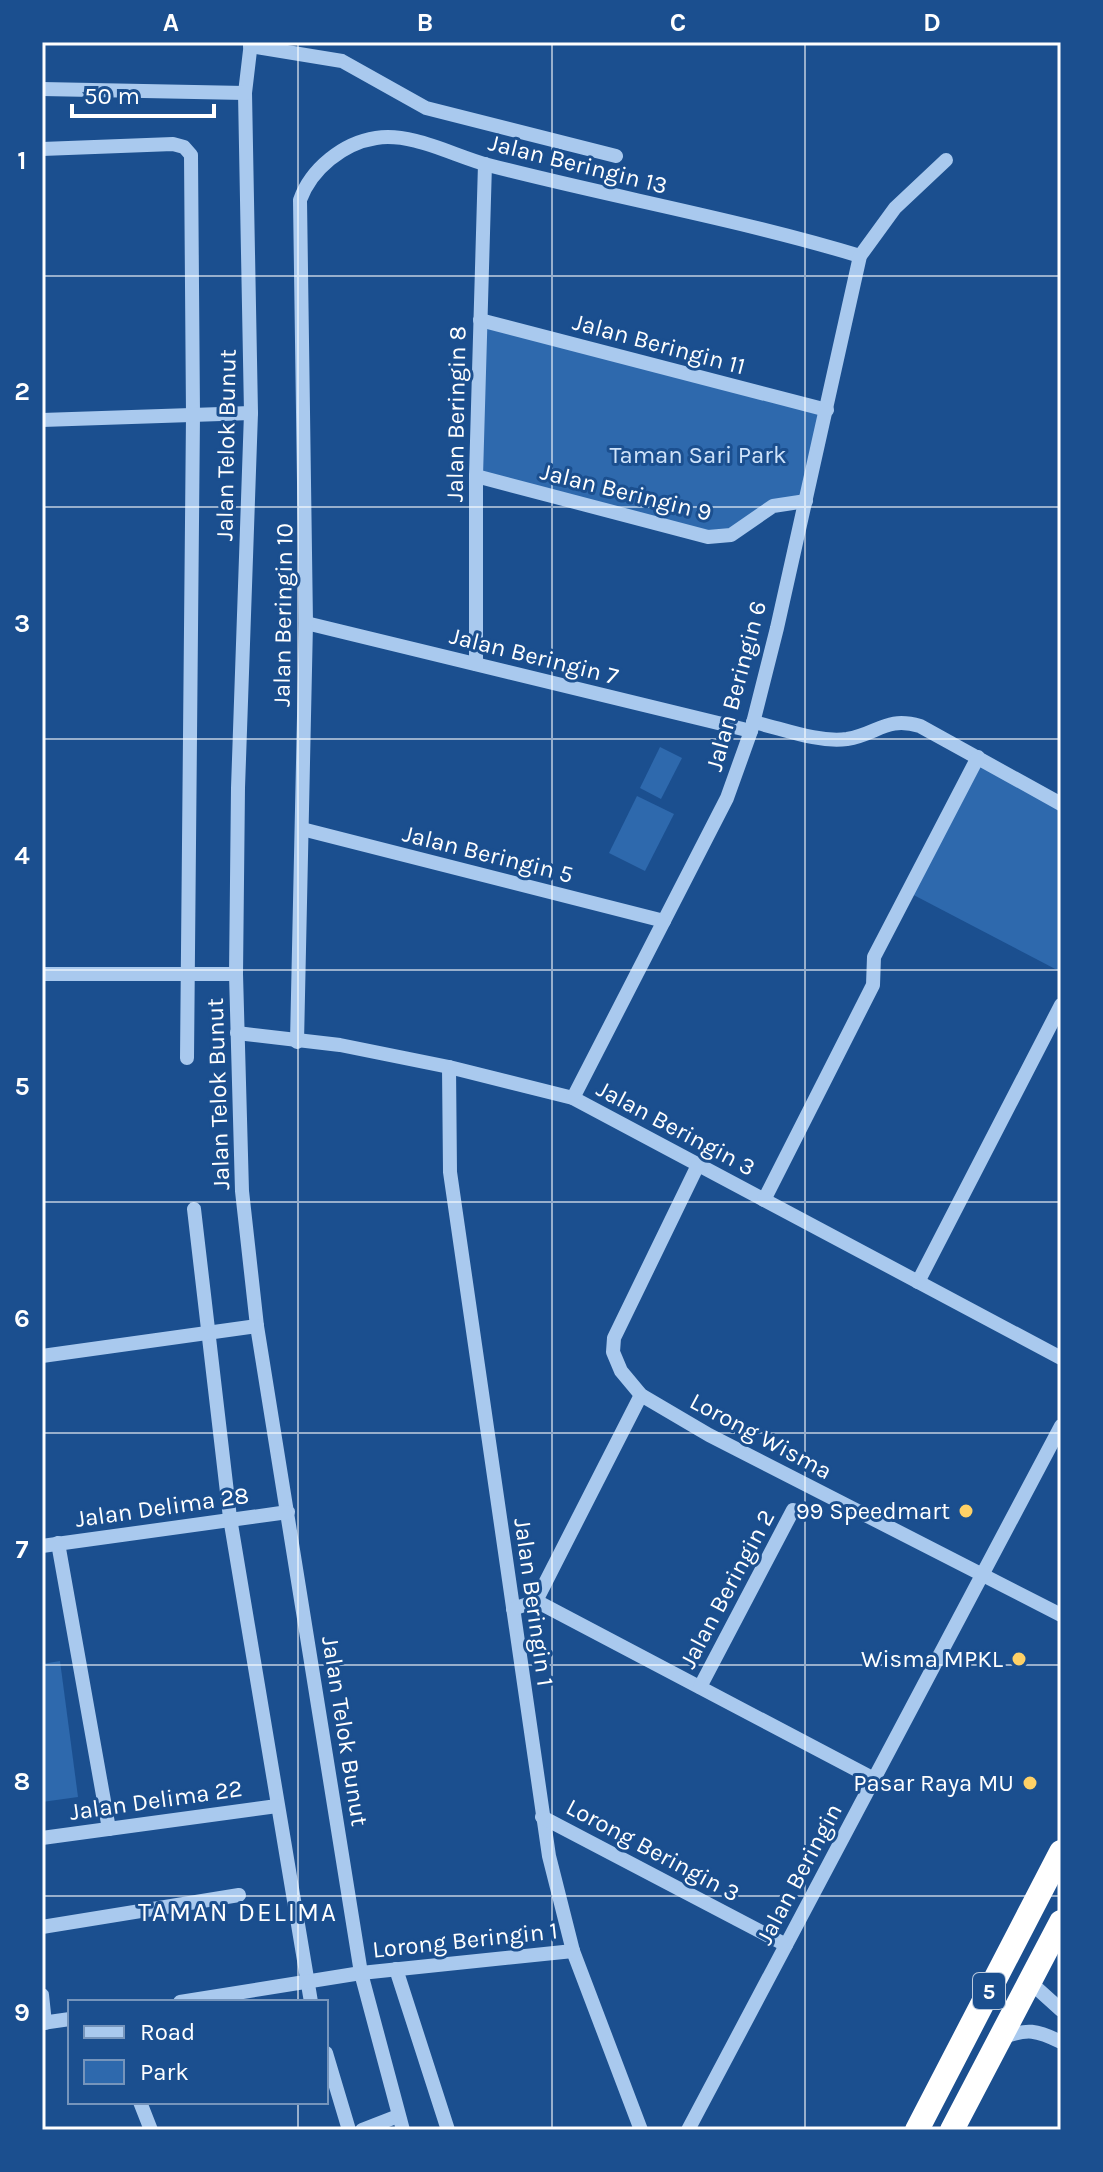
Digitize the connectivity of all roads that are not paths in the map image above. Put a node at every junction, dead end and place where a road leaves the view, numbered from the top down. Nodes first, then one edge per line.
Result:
1 (250, 44) edge
2 (42, 89) edge
3 (245, 93) junction
4 (42, 149) edge
5 (616, 156) dead end
6 (946, 160) dead end
7 (485, 164) junction
8 (304, 190) joint
9 (860, 256) junction
10 (480, 320) junction
11 (827, 410) junction
12 (251, 413) junction
13 (193, 415) junction
14 (42, 420) edge
15 (476, 476) junction
16 (806, 501) junction
17 (306, 623) junction
18 (476, 664) junction
19 (752, 727) junction
20 (978, 757) junction
21 (1061, 804) edge
22 (302, 829) junction
23 (664, 921) junction
24 (42, 974) edge
25 (236, 974) junction
26 (187, 975) junction
27 (1061, 1005) edge
28 (237, 1033) junction
29 (297, 1042) junction
30 (187, 1058) dead end
31 (449, 1067) junction
32 (573, 1098) junction
33 (698, 1165) junction
34 (764, 1200) junction
35 (194, 1209) dead end
36 (918, 1282) junction
37 (257, 1326) junction
38 (208, 1335) junction
39 (42, 1356) edge
40 (1061, 1358) edge
41 (641, 1395) junction
42 (1061, 1426) edge
43 (793, 1510) dead end
44 (288, 1512) junction
45 (230, 1518) junction
46 (58, 1543) junction
47 (42, 1546) edge
48 (982, 1576) junction
49 (536, 1601) junction
50 (513, 1609) junction
51 (1061, 1615) edge
52 (700, 1687) junction
53 (874, 1779) junction
54 (277, 1806) junction
55 (542, 1817) junction
56 (109, 1829) junction
57 (42, 1838) edge
58 (1061, 1852) edge
59 (239, 1895) dead end
60 (1061, 1922) edge
61 (42, 1927) edge
62 (786, 1945) junction
63 (573, 1951) junction
64 (396, 1969) junction
65 (361, 1973) junction
66 (305, 1982) junction
67 (1030, 1982) junction
68 (42, 1995) edge
69 (192, 2000) edge
70 (310, 2000) edge
71 (1061, 2010) edge
72 (68, 2019) edge
73 (43, 2023) edge
74 (1000, 2039) junction
75 (1061, 2042) edge
76 (328, 2060) edge
77 (141, 2104) edge
78 (401, 2123) edge
79 (151, 2130) edge
80 (349, 2130) edge
81 (362, 2130) edge
82 (448, 2130) edge
83 (641, 2130) edge
84 (688, 2130) edge
85 (917, 2130) edge
86 (952, 2130) edge

1 - 3 street, Jalan Telok Bunut
1 - 5 street
2 - 3 street
3 - 12 street, Jalan Telok Bunut
4 - 13 street
6 - 9 street
7 - 8 street, Jalan Beringin 13
7 - 9 street, Jalan Beringin 13
7 - 10 street, Jalan Beringin 8
8 - 17 street, Jalan Beringin 10
9 - 11 street, Jalan Beringin 6
10 - 11 street, Jalan Beringin 11
10 - 15 street, Jalan Beringin 8
11 - 16 street, Jalan Beringin 6
12 - 13 street
12 - 25 street, Jalan Telok Bunut
13 - 14 street
13 - 26 street
15 - 16 street, Jalan Beringin 9
15 - 18 street, Jalan Beringin 8
16 - 19 street, Jalan Beringin 6
17 - 18 street, Jalan Beringin 7
17 - 22 street, Jalan Beringin 10
18 - 19 street, Jalan Beringin 7
19 - 20 street, Jalan Beringin 7
19 - 23 street, Jalan Beringin 6
20 - 21 street, Jalan Beringin 7
20 - 34 street
22 - 23 street, Jalan Beringin 5
22 - 29 street, Jalan Beringin 10
23 - 32 street, Jalan Beringin 6
24 - 26 street
25 - 26 street
25 - 28 street, Jalan Telok Bunut
26 - 30 street
27 - 36 street
28 - 29 street, Jalan Beringin 3
28 - 37 street, Jalan Telok Bunut
29 - 31 street, Jalan Beringin 3
31 - 32 street, Jalan Beringin 3
31 - 50 street, Jalan Beringin 1
32 - 33 street, Jalan Beringin 3
33 - 34 street, Jalan Beringin 3
33 - 41 street, Lorong Wisma
34 - 36 street, Jalan Beringin 3
35 - 38 street
36 - 40 street, Jalan Beringin 3
37 - 38 street
37 - 44 street, Jalan Telok Bunut
38 - 39 street
38 - 45 street
41 - 48 street, Lorong Wisma
41 - 49 street
42 - 48 street, Jalan Beringin
43 - 52 street, Jalan Beringin 2
44 - 45 street, Jalan Delima 28
44 - 65 street, Jalan Telok Bunut
45 - 46 street, Jalan Delima 28
45 - 54 street
46 - 47 street, Jalan Delima 28
46 - 56 street
48 - 51 street, Lorong Wisma
48 - 53 street, Jalan Beringin
49 - 50 street
49 - 52 street
50 - 55 street, Jalan Beringin 1
52 - 53 street
53 - 62 street, Jalan Beringin
54 - 56 street, Jalan Delima 22
54 - 66 street
55 - 62 street, Lorong Beringin 3
55 - 63 street, Jalan Beringin 1
56 - 57 street, Jalan Delima 22
58 - 85 highway, 5
59 - 61 street
60 - 67 highway, 5
62 - 84 street, Jalan Beringin
63 - 64 street, Lorong Beringin 1
63 - 83 street, Jalan Beringin 1
64 - 65 street, Lorong Beringin 1
64 - 82 street
65 - 66 street, Lorong Beringin 1
65 - 78 street, Jalan Telok Bunut
66 - 69 street, Lorong Beringin 1
66 - 70 street
67 - 71 street
67 - 74 highway, 5
68 - 73 street
72 - 73 street
74 - 75 street
74 - 86 highway, 5
76 - 80 street
77 - 79 street
78 - 81 street

